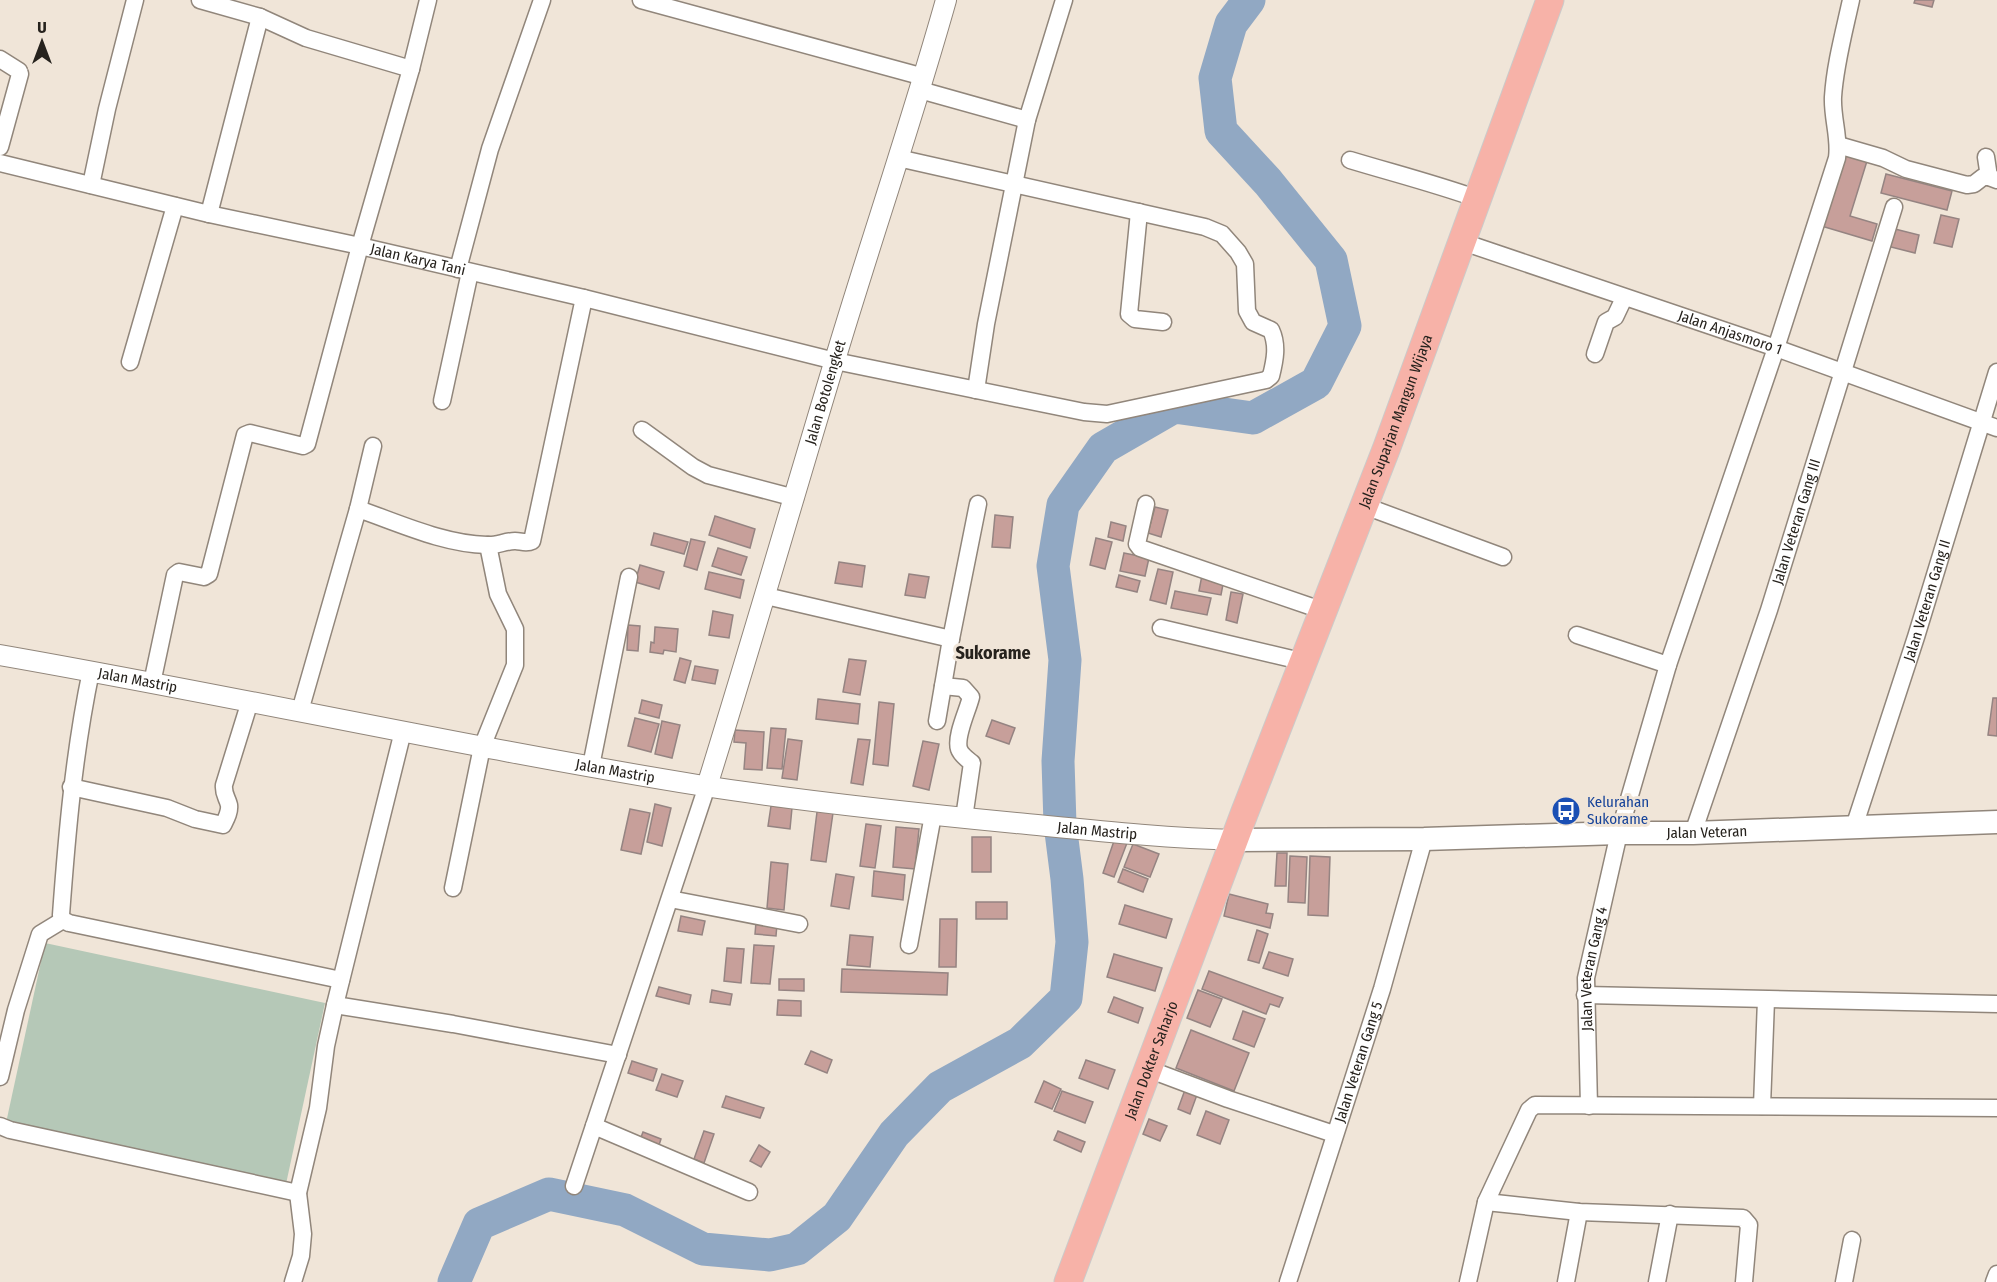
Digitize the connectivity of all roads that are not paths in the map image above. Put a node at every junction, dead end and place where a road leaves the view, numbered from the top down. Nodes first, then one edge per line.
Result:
1 (135, 0) edge
2 (200, 0) edge
3 (428, 0) edge
4 (542, 0) edge
5 (641, 0) edge
6 (946, 0) edge
7 (1064, 0) edge
8 (1550, 0) edge
9 (1851, 0) edge
10 (690, 6) edge
11 (260, 17) junction
12 (0, 59) edge
13 (411, 69) junction
14 (922, 84) junction
15 (1026, 120) junction
16 (1838, 145) junction
17 (0, 147) edge
18 (1986, 157) dead end
19 (898, 158) junction
20 (1350, 160) dead end
21 (0, 163) edge
22 (1993, 179) edge
23 (1013, 184) junction
24 (91, 185) junction
25 (1478, 199) junction
26 (175, 206) junction
27 (1894, 207) dead end
28 (1139, 213) junction
29 (209, 214) junction
30 (1463, 242) junction
31 (360, 246) junction
32 (464, 270) junction
33 (584, 298) junction
34 (1624, 298) junction
35 (1163, 322) dead end
36 (1776, 348) junction
37 (1595, 354) dead end
38 (835, 361) junction
39 (130, 362) dead end
40 (1843, 372) junction
41 (1997, 372) edge
42 (976, 390) junction
43 (442, 401) dead end
44 (1980, 422) junction
45 (1997, 428) edge
46 (642, 430) dead end
47 (373, 446) dead end
48 (795, 498) junction
49 (978, 504) dead end
50 (1146, 504) dead end
51 (1365, 506) junction
52 (358, 509) junction
53 (488, 545) junction
54 (1503, 556) dead end
55 (629, 577) dead end
56 (766, 596) junction
57 (1324, 610) junction
58 (1161, 628) dead end
59 (1577, 635) dead end
60 (951, 639) junction
61 (0, 655) edge
62 (1305, 662) junction
63 (1668, 665) junction
64 (91, 671) junction
65 (152, 683) junction
66 (943, 686) junction
67 (250, 701) junction
68 (300, 711) junction
69 (937, 721) dead end
70 (402, 730) junction
71 (482, 747) junction
72 (591, 766) junction
73 (707, 786) junction
74 (71, 787) junction
75 (933, 815) junction
76 (964, 818) junction
77 (1997, 822) edge
78 (1854, 827) junction
79 (1619, 833) junction
80 (1693, 833) junction
81 (1424, 839) junction
82 (1236, 840) junction
83 (453, 888) dead end
84 (670, 899) junction
85 (63, 920) junction
86 (799, 924) dead end
87 (909, 945) dead end
88 (341, 980) junction
89 (1585, 995) junction
90 (1766, 1000) junction
91 (1997, 1004) edge
92 (335, 1005) junction
93 (5, 1033) edge
94 (618, 1055) junction
95 (1148, 1069) junction
96 (0, 1077) edge
97 (1589, 1106) junction
98 (1762, 1106) junction
99 (1997, 1108) edge
100 (0, 1126) edge
101 (594, 1126) junction
102 (1334, 1134) junction
103 (574, 1186) dead end
104 (749, 1192) dead end
105 (298, 1193) junction
106 (1486, 1202) junction
107 (1579, 1212) junction
108 (1670, 1214) junction
109 (1852, 1240) dead end
110 (1997, 1274) edge
111 (292, 1282) edge
112 (1068, 1282) edge
113 (1288, 1282) edge
114 (1468, 1282) edge
115 (1566, 1282) edge
116 (1657, 1282) edge
117 (1744, 1282) edge
118 (1844, 1282) edge
119 (1994, 1282) edge

1 - 24 street
2 - 11 street
3 - 13 street
4 - 32 street
5 - 10 street
6 - 14 street, Jalan Botolengket
7 - 15 street
8 - 25 highway, Jalan Suparjan Mangun Wijaya
9 - 16 street
10 - 14 street
11 - 13 street
11 - 29 street
12 - 17 street
13 - 31 street
14 - 15 street
14 - 19 street, Jalan Botolengket
15 - 23 street
16 - 22 street
16 - 36 street, Jalan Veteran Gang 4
18 - 22 street
19 - 23 street
19 - 38 street, Jalan Botolengket
20 - 25 street
21 - 24 street, Jalan Karya Tani
23 - 28 street
23 - 42 street
24 - 26 street, Jalan Karya Tani
25 - 30 highway, Jalan Suparjan Mangun Wijaya
26 - 29 street, Jalan Karya Tani
26 - 39 street
27 - 40 street, Jalan Veteran Gang III
28 - 35 street
28 - 42 street, Jalan Karya Tani
29 - 31 street, Jalan Karya Tani
30 - 34 street, Jalan Anjasmoro 1
30 - 51 highway, Jalan Suparjan Mangun Wijaya
31 - 32 street, Jalan Karya Tani
31 - 65 street
32 - 33 street, Jalan Karya Tani
32 - 43 street
33 - 38 street, Jalan Karya Tani
33 - 53 street
34 - 36 street, Jalan Anjasmoro 1
34 - 37 street
36 - 40 street, Jalan Anjasmoro 1
36 - 63 street, Jalan Veteran Gang 4
38 - 42 street, Jalan Karya Tani
38 - 48 street, Jalan Botolengket
40 - 44 street, Jalan Anjasmoro 1
40 - 80 street, Jalan Veteran Gang III
41 - 44 street, Jalan Veteran Gang II
44 - 45 street, Jalan Anjasmoro 1
44 - 78 street, Jalan Veteran Gang II
46 - 48 street
47 - 52 street
48 - 56 street, Jalan Botolengket
49 - 60 street
50 - 57 street
51 - 54 street
51 - 57 highway, Jalan Suparjan Mangun Wijaya
52 - 53 street
52 - 68 street
53 - 71 street
55 - 72 street
56 - 60 street
56 - 73 street, Jalan Botolengket
57 - 62 highway, Jalan Suparjan Mangun Wijaya
58 - 62 street
59 - 63 street
60 - 66 street
61 - 64 street, Jalan Mastrip
62 - 82 highway, Jalan Suparjan Mangun Wijaya
63 - 79 street, Jalan Veteran Gang 4
64 - 65 street, Jalan Mastrip
64 - 74 street
65 - 67 street, Jalan Mastrip
66 - 69 street
66 - 76 street
67 - 68 street, Jalan Mastrip
67 - 74 street
68 - 70 street, Jalan Mastrip
70 - 71 street, Jalan Mastrip
70 - 88 street
71 - 72 street, Jalan Mastrip
71 - 83 street
72 - 73 street, Jalan Mastrip
73 - 75 street, Jalan Mastrip
73 - 84 street
74 - 85 street
75 - 76 street, Jalan Mastrip
75 - 87 street
76 - 82 street, Jalan Mastrip
77 - 78 main road, Jalan Veteran
78 - 80 main road, Jalan Veteran
79 - 80 main road, Jalan Veteran
79 - 81 main road, Jalan Veteran
79 - 89 street, Jalan Veteran Gang 4
81 - 82 main road, Jalan Veteran
81 - 102 street, Jalan Veteran Gang 5
82 - 95 highway, Jalan Dokter Saharjo
84 - 86 street
84 - 94 street
85 - 88 street
85 - 93 street
88 - 92 street
89 - 90 street
89 - 97 street, Jalan Veteran Gang 4
90 - 91 street
90 - 98 street
92 - 94 street
92 - 105 street
93 - 96 street
94 - 101 street
95 - 102 street
95 - 112 highway, Jalan Dokter Saharjo
97 - 98 street
97 - 106 street
98 - 99 street
100 - 105 street
101 - 103 street
101 - 104 street
102 - 113 street, Jalan Veteran Gang 5
105 - 111 street
106 - 107 street
106 - 114 street
107 - 108 street
107 - 115 street
108 - 116 street
108 - 117 street
109 - 118 street
110 - 119 street

